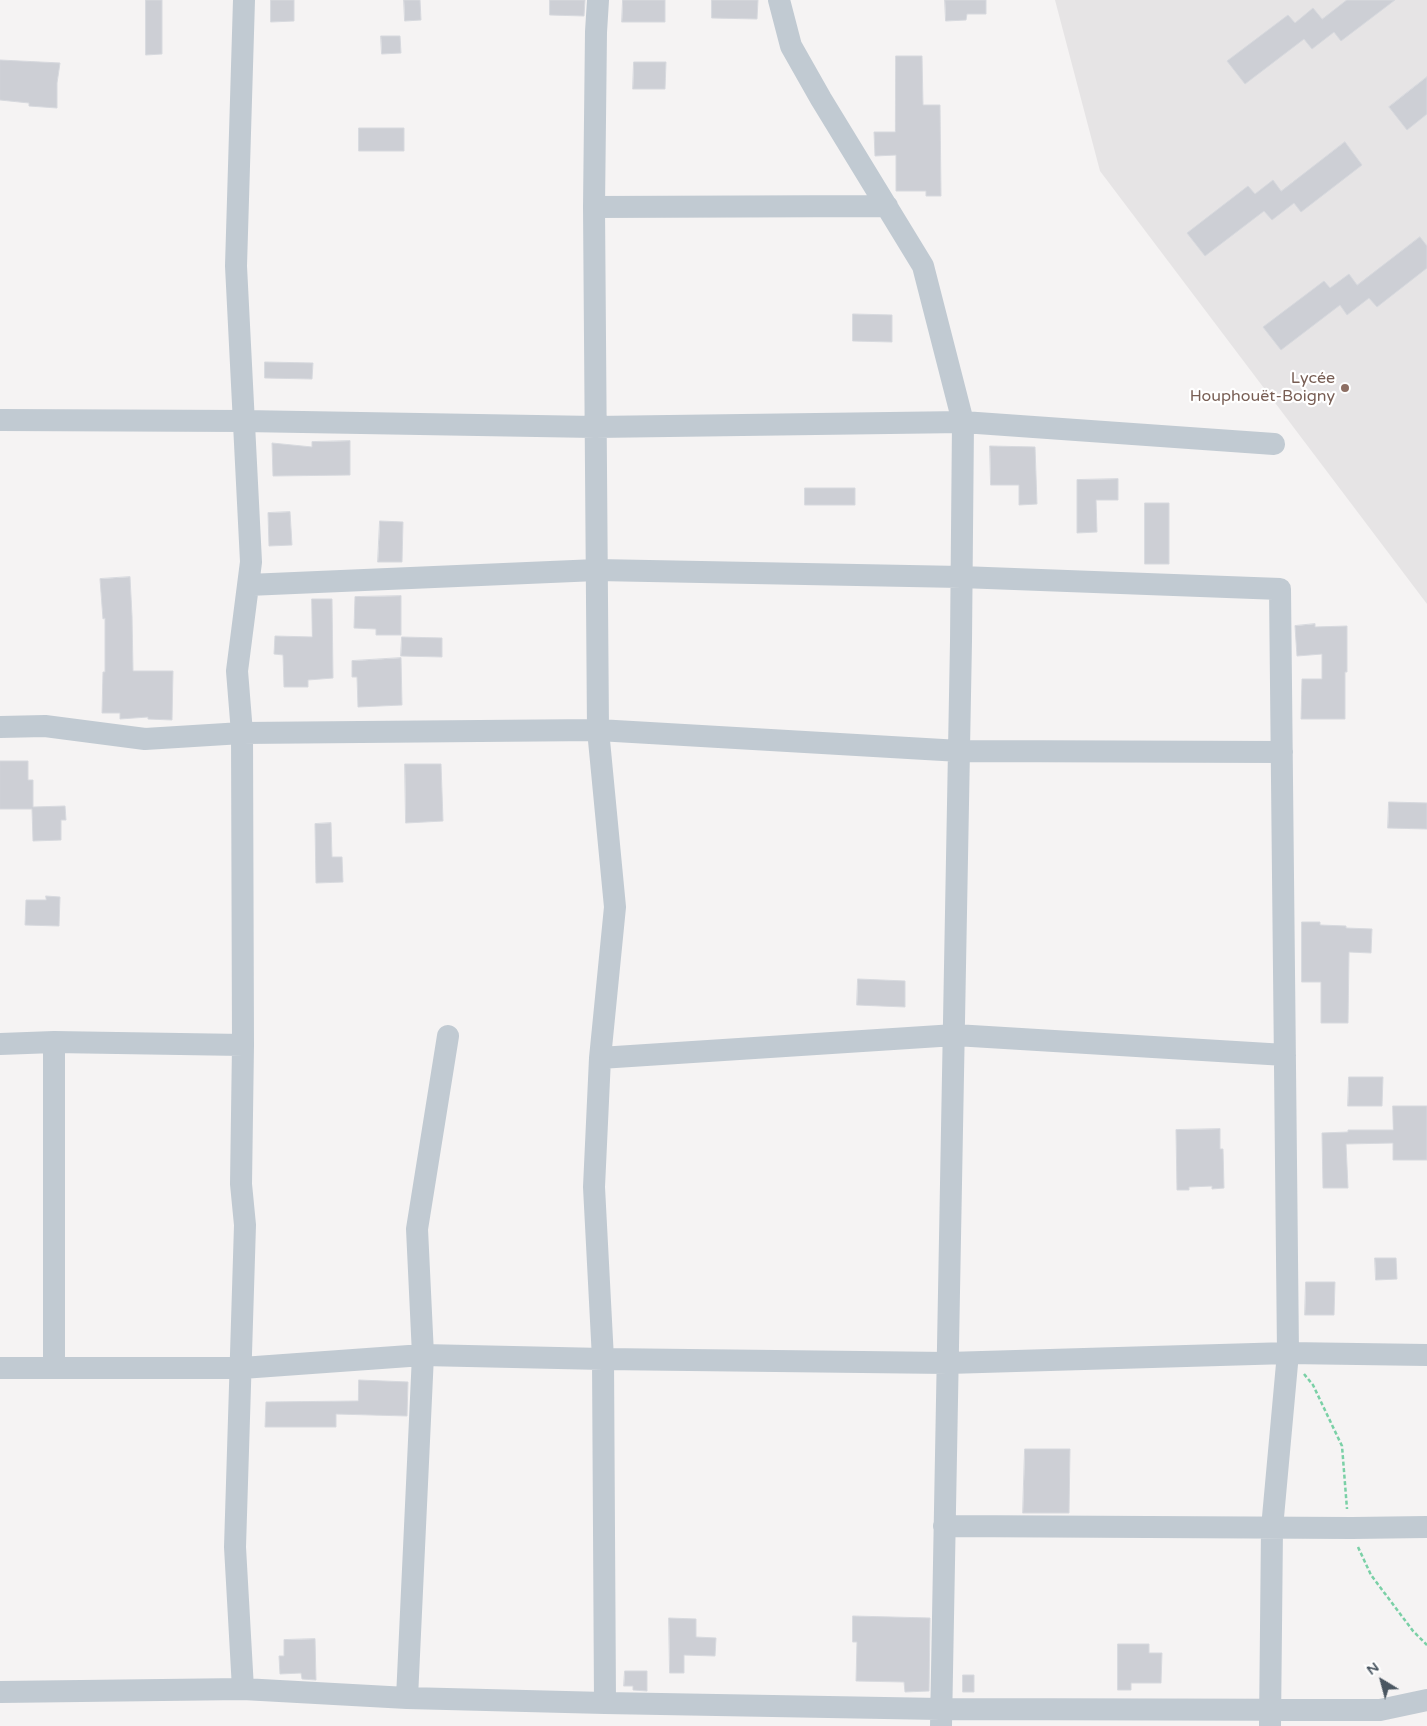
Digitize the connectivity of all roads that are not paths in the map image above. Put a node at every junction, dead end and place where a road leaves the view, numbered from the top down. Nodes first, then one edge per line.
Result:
1 (244, 0) edge
2 (598, 0) edge
3 (779, 0) edge
4 (887, 206) junction
5 (594, 207) junction
6 (0, 420) edge
7 (244, 421) junction
8 (963, 422) junction
9 (595, 427) junction
10 (1274, 444) dead end
11 (596, 570) junction
12 (961, 577) junction
13 (248, 584) junction
14 (0, 727) edge
15 (598, 730) junction
16 (242, 733) junction
17 (960, 751) junction
18 (1282, 752) junction
19 (955, 1035) junction
20 (448, 1036) dead end
21 (54, 1042) junction
22 (0, 1044) edge
23 (243, 1045) junction
24 (1285, 1055) junction
25 (600, 1058) junction
26 (424, 1354) junction
27 (1288, 1354) junction
28 (1427, 1355) edge
29 (603, 1359) junction
30 (948, 1363) junction
31 (54, 1367) junction
32 (0, 1368) edge
33 (242, 1368) junction
34 (944, 1526) junction
35 (1427, 1527) edge
36 (1272, 1528) junction
37 (243, 1689) junction
38 (0, 1692) edge
39 (407, 1698) junction
40 (1427, 1700) edge
41 (606, 1703) junction
42 (941, 1718) edge
43 (1270, 1718) edge

1 - 7 street
2 - 5 street
3 - 4 street
4 - 5 street
4 - 8 street
5 - 9 street
6 - 7 street
7 - 9 street
7 - 13 street
8 - 9 street
8 - 10 street
8 - 12 street
9 - 11 street
11 - 12 street
11 - 13 street
11 - 15 street
12 - 17 street
12 - 18 street
13 - 16 street
14 - 16 street
15 - 16 street
15 - 17 street
15 - 25 street
16 - 23 street
17 - 18 street
17 - 19 street
18 - 24 street
19 - 24 street
19 - 25 street
19 - 30 street
20 - 26 street
21 - 22 street
21 - 23 street
21 - 31 street
23 - 33 street
24 - 27 street
25 - 29 street
26 - 29 street
26 - 33 street
26 - 39 street
27 - 28 street
27 - 30 street
27 - 36 street
29 - 30 street
29 - 41 street
30 - 34 street
31 - 32 street
31 - 33 street
33 - 37 street
34 - 36 street
34 - 42 street
35 - 36 street
36 - 43 street
37 - 38 street
37 - 39 street
39 - 41 street
40 - 43 street
41 - 42 street
42 - 43 street

